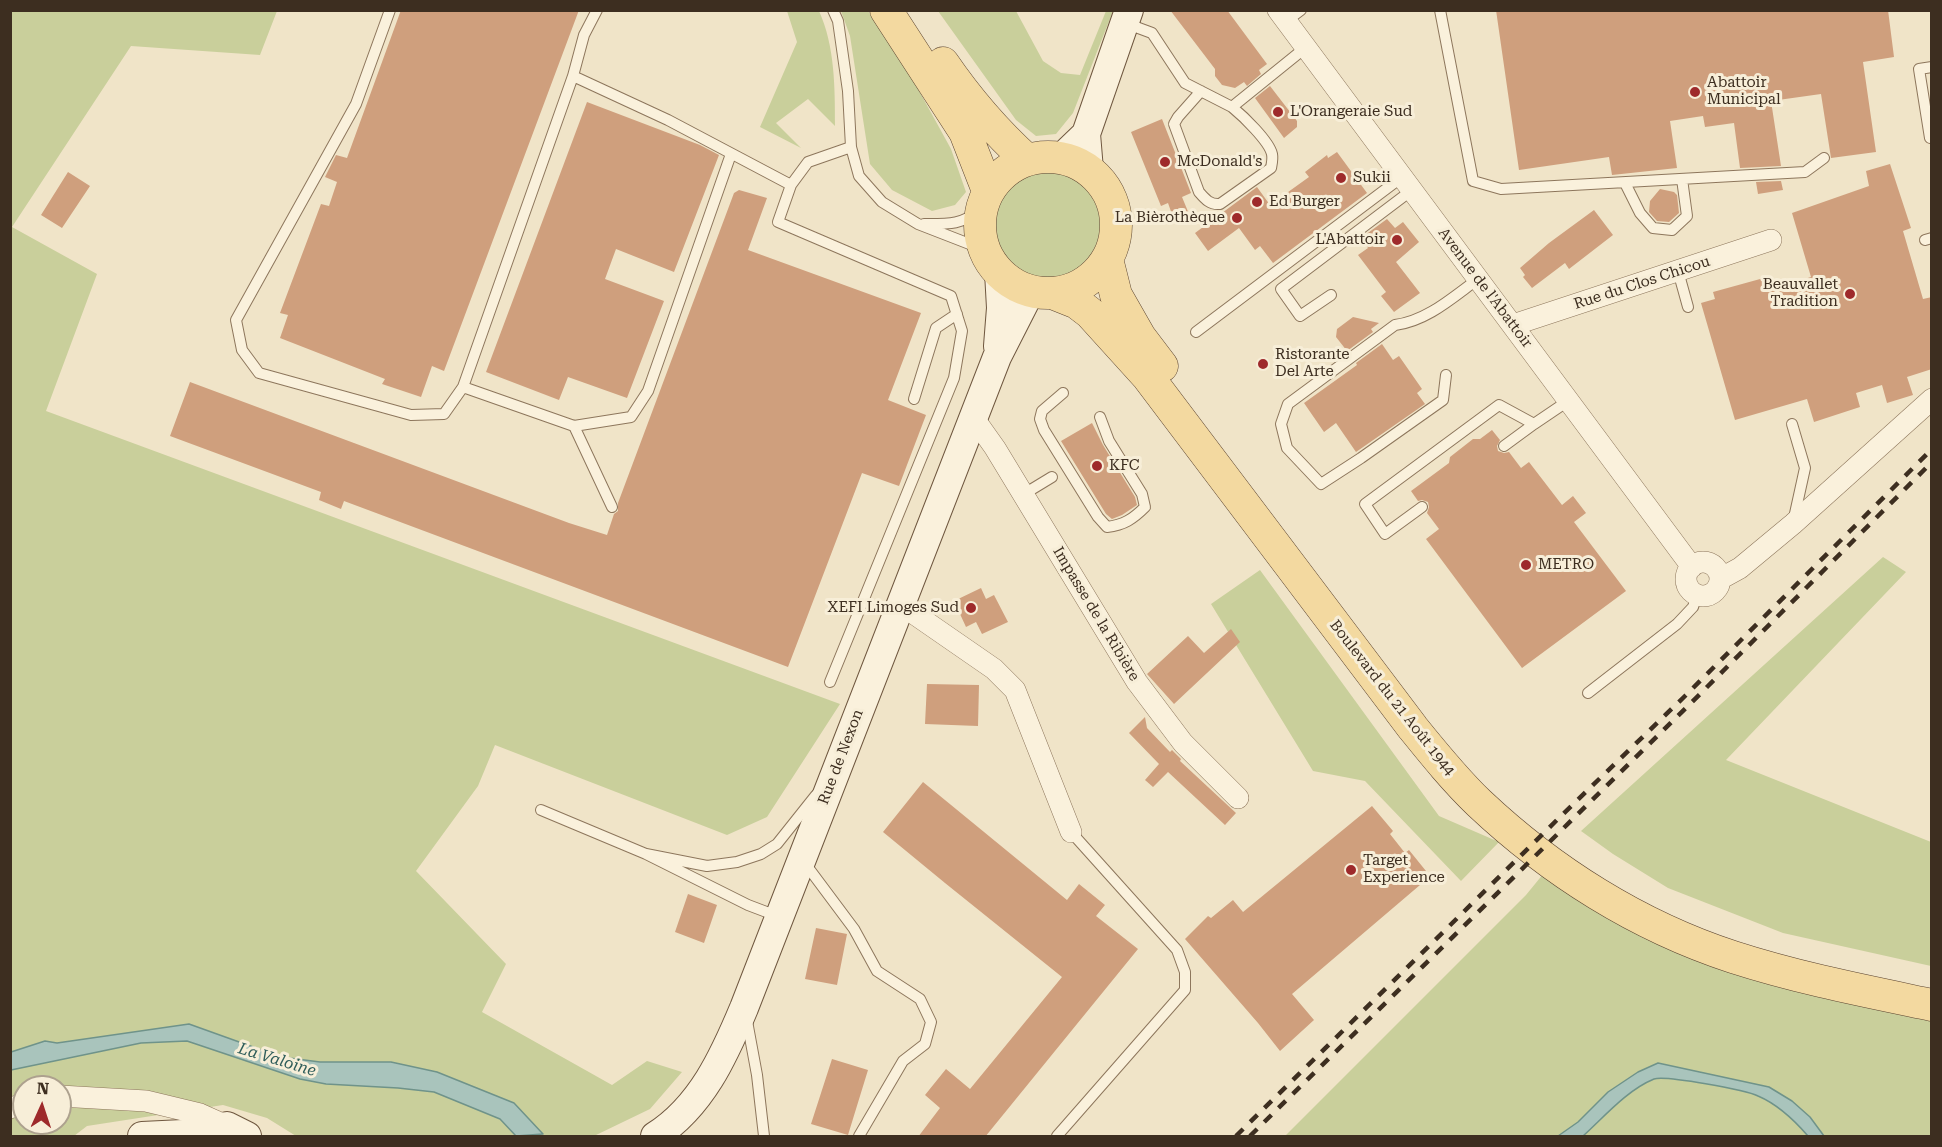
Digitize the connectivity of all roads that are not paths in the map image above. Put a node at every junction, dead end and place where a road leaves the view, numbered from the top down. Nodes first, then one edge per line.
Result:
1 (390, 10) edge
2 (597, 10) edge
3 (833, 10) edge
4 (886, 10) edge
5 (908, 10) edge
6 (1440, 10) edge
7 (1288, 14) edge
8 (1127, 17) edge
9 (1305, 48) junction
10 (1932, 67) edge
11 (573, 76) junction
12 (1201, 91) junction
13 (1232, 107) junction
14 (1930, 138) dead end
15 (851, 147) junction
16 (731, 154) junction
17 (1824, 158) dead end
18 (1027, 160) junction
19 (1075, 164) junction
20 (1682, 179) junction
21 (1407, 183) junction
22 (1625, 183) junction
23 (791, 185) junction
24 (985, 200) junction
25 (918, 225) junction
26 (1771, 240) dead end
27 (1107, 259) junction
28 (992, 261) junction
29 (1678, 271) junction
30 (1478, 279) junction
31 (1043, 292) junction
32 (1331, 295) dead end
33 (1689, 307) dead end
34 (957, 314) junction
35 (1513, 325) junction
36 (1196, 332) dead end
37 (997, 357) junction
38 (1446, 375) dead end
39 (463, 387) junction
40 (1064, 393) dead end
41 (914, 399) dead end
42 (1932, 399) edge
43 (1568, 401) junction
44 (973, 417) junction
45 (1100, 417) dead end
46 (1534, 424) junction
47 (1792, 424) dead end
48 (574, 426) junction
49 (1504, 446) dead end
50 (1052, 477) dead end
51 (1023, 494) junction
52 (612, 507) dead end
53 (1422, 507) dead end
54 (1793, 524) junction
55 (1692, 567) junction
56 (1720, 579) junction
57 (1697, 595) junction
58 (900, 604) junction
59 (830, 682) dead end
60 (1588, 693) dead end
61 (837, 769) junction
62 (1238, 798) dead end
63 (541, 810) dead end
64 (1071, 832) joint
65 (646, 854) junction
66 (802, 859) junction
67 (780, 916) junction
68 (1932, 987) edge
69 (1932, 1005) edge
70 (744, 1008) junction
71 (72, 1097) edge
72 (237, 1131) edge
73 (142, 1137) edge
74 (655, 1137) edge
75 (764, 1137) edge
76 (860, 1137) edge
77 (1057, 1137) edge

1 - 39 lane
2 - 11 lane
3 - 15 lane
4 - 24 main road
5 - 18 main road
6 - 22 lane
7 - 9 street, Avenue de l'Abattoir
8 - 12 lane
8 - 19 main road
9 - 13 lane
9 - 21 street, Avenue de l'Abattoir
10 - 14 lane
11 - 16 lane
11 - 39 lane
12 - 13 lane
12 - 13 lane
15 - 23 lane
15 - 25 lane
16 - 23 lane
16 - 48 lane
17 - 20 lane
18 - 19 main road
18 - 24 main road
19 - 27 main road
20 - 22 lane
20 - 22 lane
21 - 30 street, Avenue de l'Abattoir
21 - 32 lane
21 - 36 lane
23 - 34 lane
24 - 25 lane
24 - 28 main road
25 - 28 lane
26 - 29 street, Rue du Clos Chicou
27 - 31 main road
27 - 68 main road, Boulevard du 21 Août 1944
28 - 31 main road
28 - 37 main road, Rue de Nexon
29 - 33 lane
29 - 35 street, Rue du Clos Chicou
30 - 35 street, Avenue de l'Abattoir
30 - 38 lane
31 - 37 main road, Rue de Nexon
31 - 69 main road, Boulevard du 21 Août 1944
34 - 41 lane
34 - 59 lane
35 - 43 street, Avenue de l'Abattoir
37 - 44 main road, Rue de Nexon
39 - 48 lane
40 - 45 lane
42 - 54 street
43 - 46 lane
43 - 55 street, Avenue de l'Abattoir
44 - 51 street, Impasse de la Ribière
44 - 58 main road, Rue de Nexon
46 - 49 lane
46 - 53 lane
47 - 54 lane
48 - 52 lane
50 - 51 lane
51 - 62 street, Impasse de la Ribière
54 - 56 street
55 - 56 street
55 - 57 street
56 - 57 street
57 - 60 lane
58 - 61 main road, Rue de Nexon
58 - 64 street
61 - 65 lane
61 - 66 main road, Rue de Nexon
63 - 65 lane
64 - 77 lane
65 - 67 lane
66 - 67 main road, Rue de Nexon
66 - 76 lane
67 - 70 main road, Rue de Nexon
70 - 74 main road, Rue de Nexon
70 - 75 lane
71 - 72 street
72 - 73 main road

